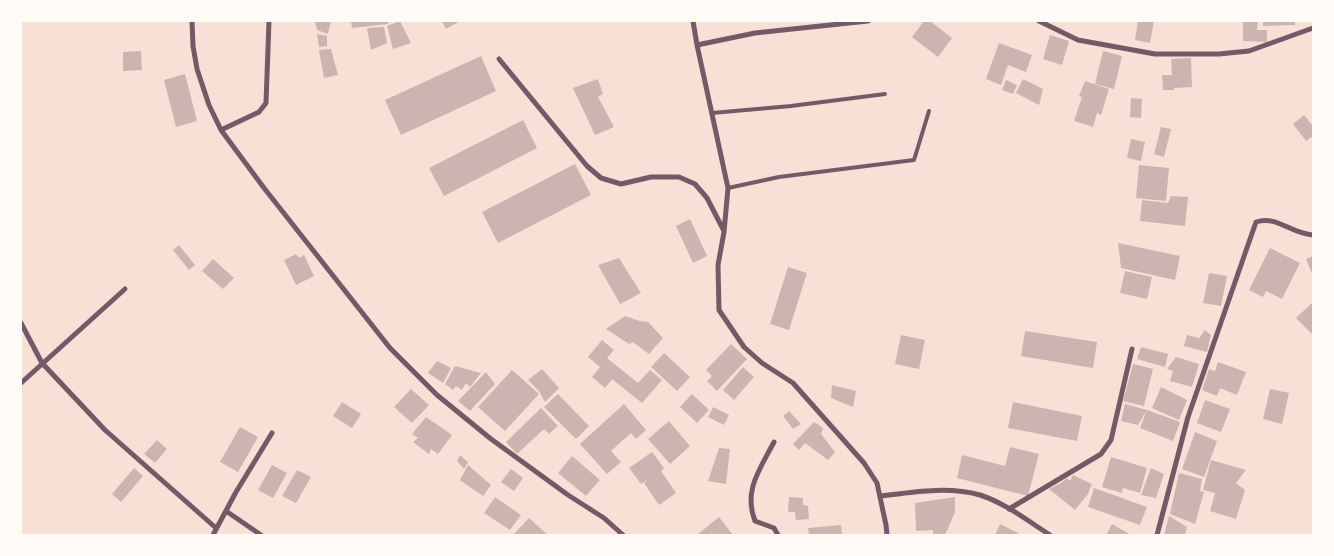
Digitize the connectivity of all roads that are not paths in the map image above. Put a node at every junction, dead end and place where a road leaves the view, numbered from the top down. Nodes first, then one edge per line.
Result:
1 (192, 21) edge
2 (270, 21) edge
3 (693, 21) edge
4 (868, 21) edge
5 (1038, 21) edge
6 (1313, 28) edge
7 (697, 45) junction
8 (499, 59) dead end
9 (885, 94) dead end
10 (928, 111) dead end
11 (712, 114) junction
12 (222, 130) junction
13 (728, 188) junction
14 (724, 232) junction
15 (1313, 235) edge
16 (125, 289) dead end
17 (21, 323) edge
18 (1132, 349) dead end
19 (42, 363) junction
20 (21, 383) edge
21 (272, 433) dead end
22 (774, 442) dead end
23 (881, 496) junction
24 (1009, 509) junction
25 (226, 510) junction
26 (216, 528) junction
27 (213, 535) edge
28 (261, 535) edge
29 (623, 535) edge
30 (778, 535) edge
31 (886, 535) edge
32 (1050, 535) edge
33 (1157, 535) edge

1 - 12 street
2 - 12 street
3 - 7 street
4 - 7 street
5 - 6 street
7 - 11 street
8 - 14 street
9 - 11 lane
10 - 13 lane
11 - 13 street
12 - 29 street
13 - 14 street
14 - 23 street
15 - 33 street
16 - 19 street
17 - 19 street
18 - 24 street
19 - 20 street
19 - 26 street
21 - 25 street
22 - 30 street
23 - 24 street
23 - 31 street
24 - 32 street
25 - 26 street
25 - 28 street
26 - 27 street

